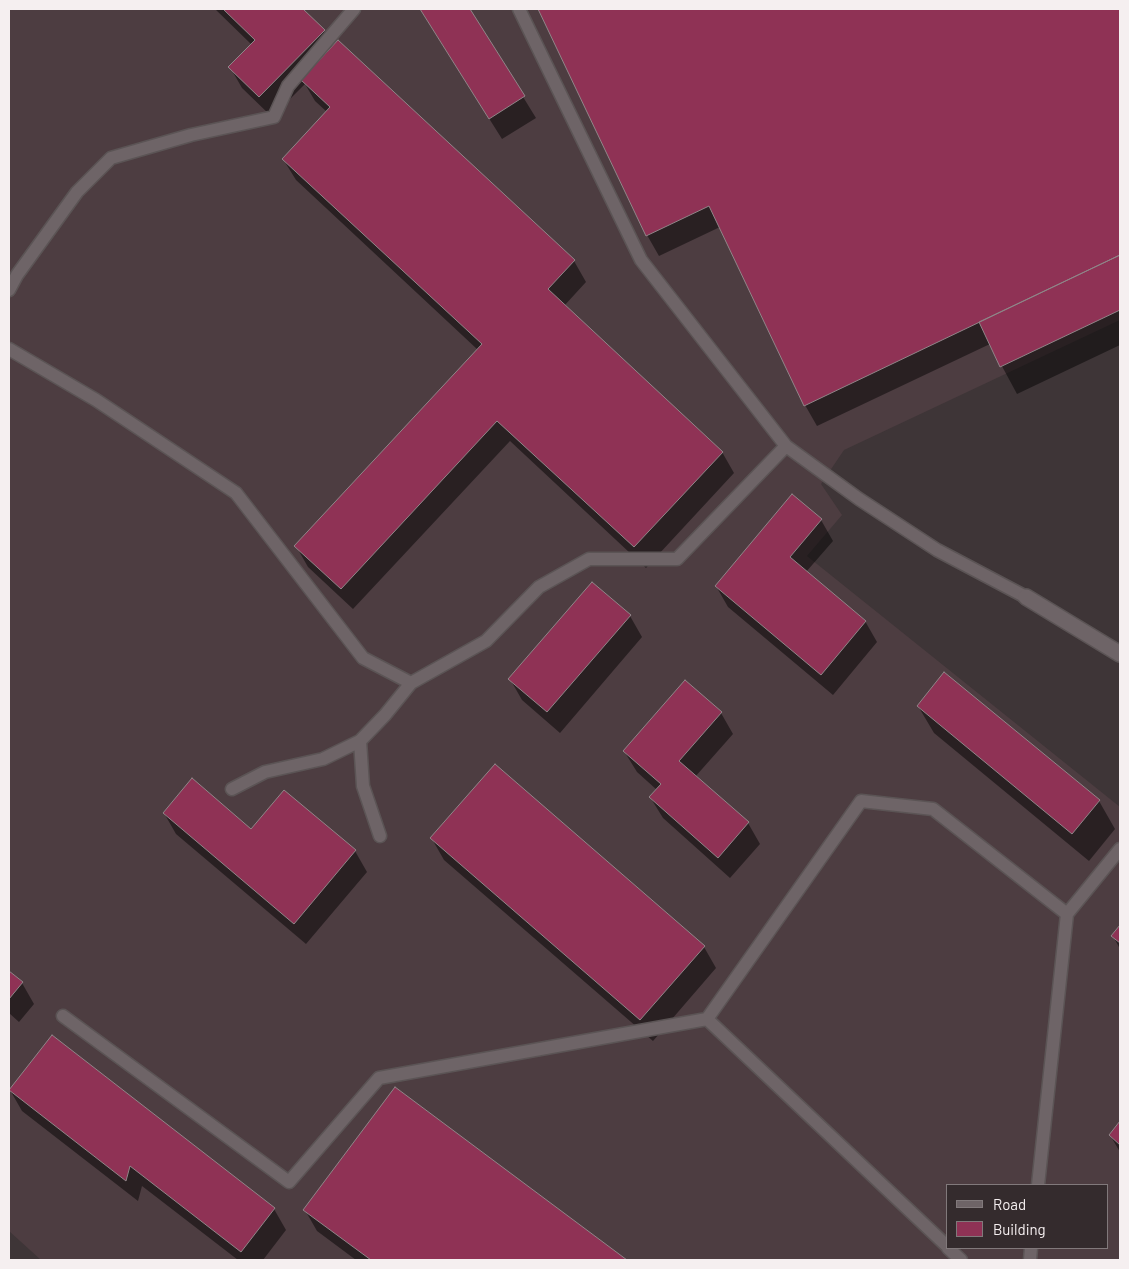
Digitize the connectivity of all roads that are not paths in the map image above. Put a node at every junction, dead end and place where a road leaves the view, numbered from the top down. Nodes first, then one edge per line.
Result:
1 (354, 9) edge
2 (519, 9) edge
3 (9, 290) edge
4 (9, 349) edge
5 (786, 446) junction
6 (1026, 597) joint
7 (1120, 654) edge
8 (411, 683) junction
9 (360, 742) junction
10 (232, 789) dead end
11 (380, 836) dead end
12 (1120, 848) edge
13 (1067, 914) junction
14 (63, 1016) dead end
15 (707, 1019) junction
16 (1038, 1184) edge
17 (946, 1246) edge
18 (949, 1249) edge
19 (961, 1260) edge

1 - 3 lane
2 - 5 lane
4 - 8 lane
5 - 6 lane
5 - 8 lane
6 - 7 street
8 - 9 lane
9 - 10 lane
9 - 11 lane
12 - 13 lane
13 - 15 lane
13 - 16 lane
14 - 15 lane
15 - 17 lane
18 - 19 lane

